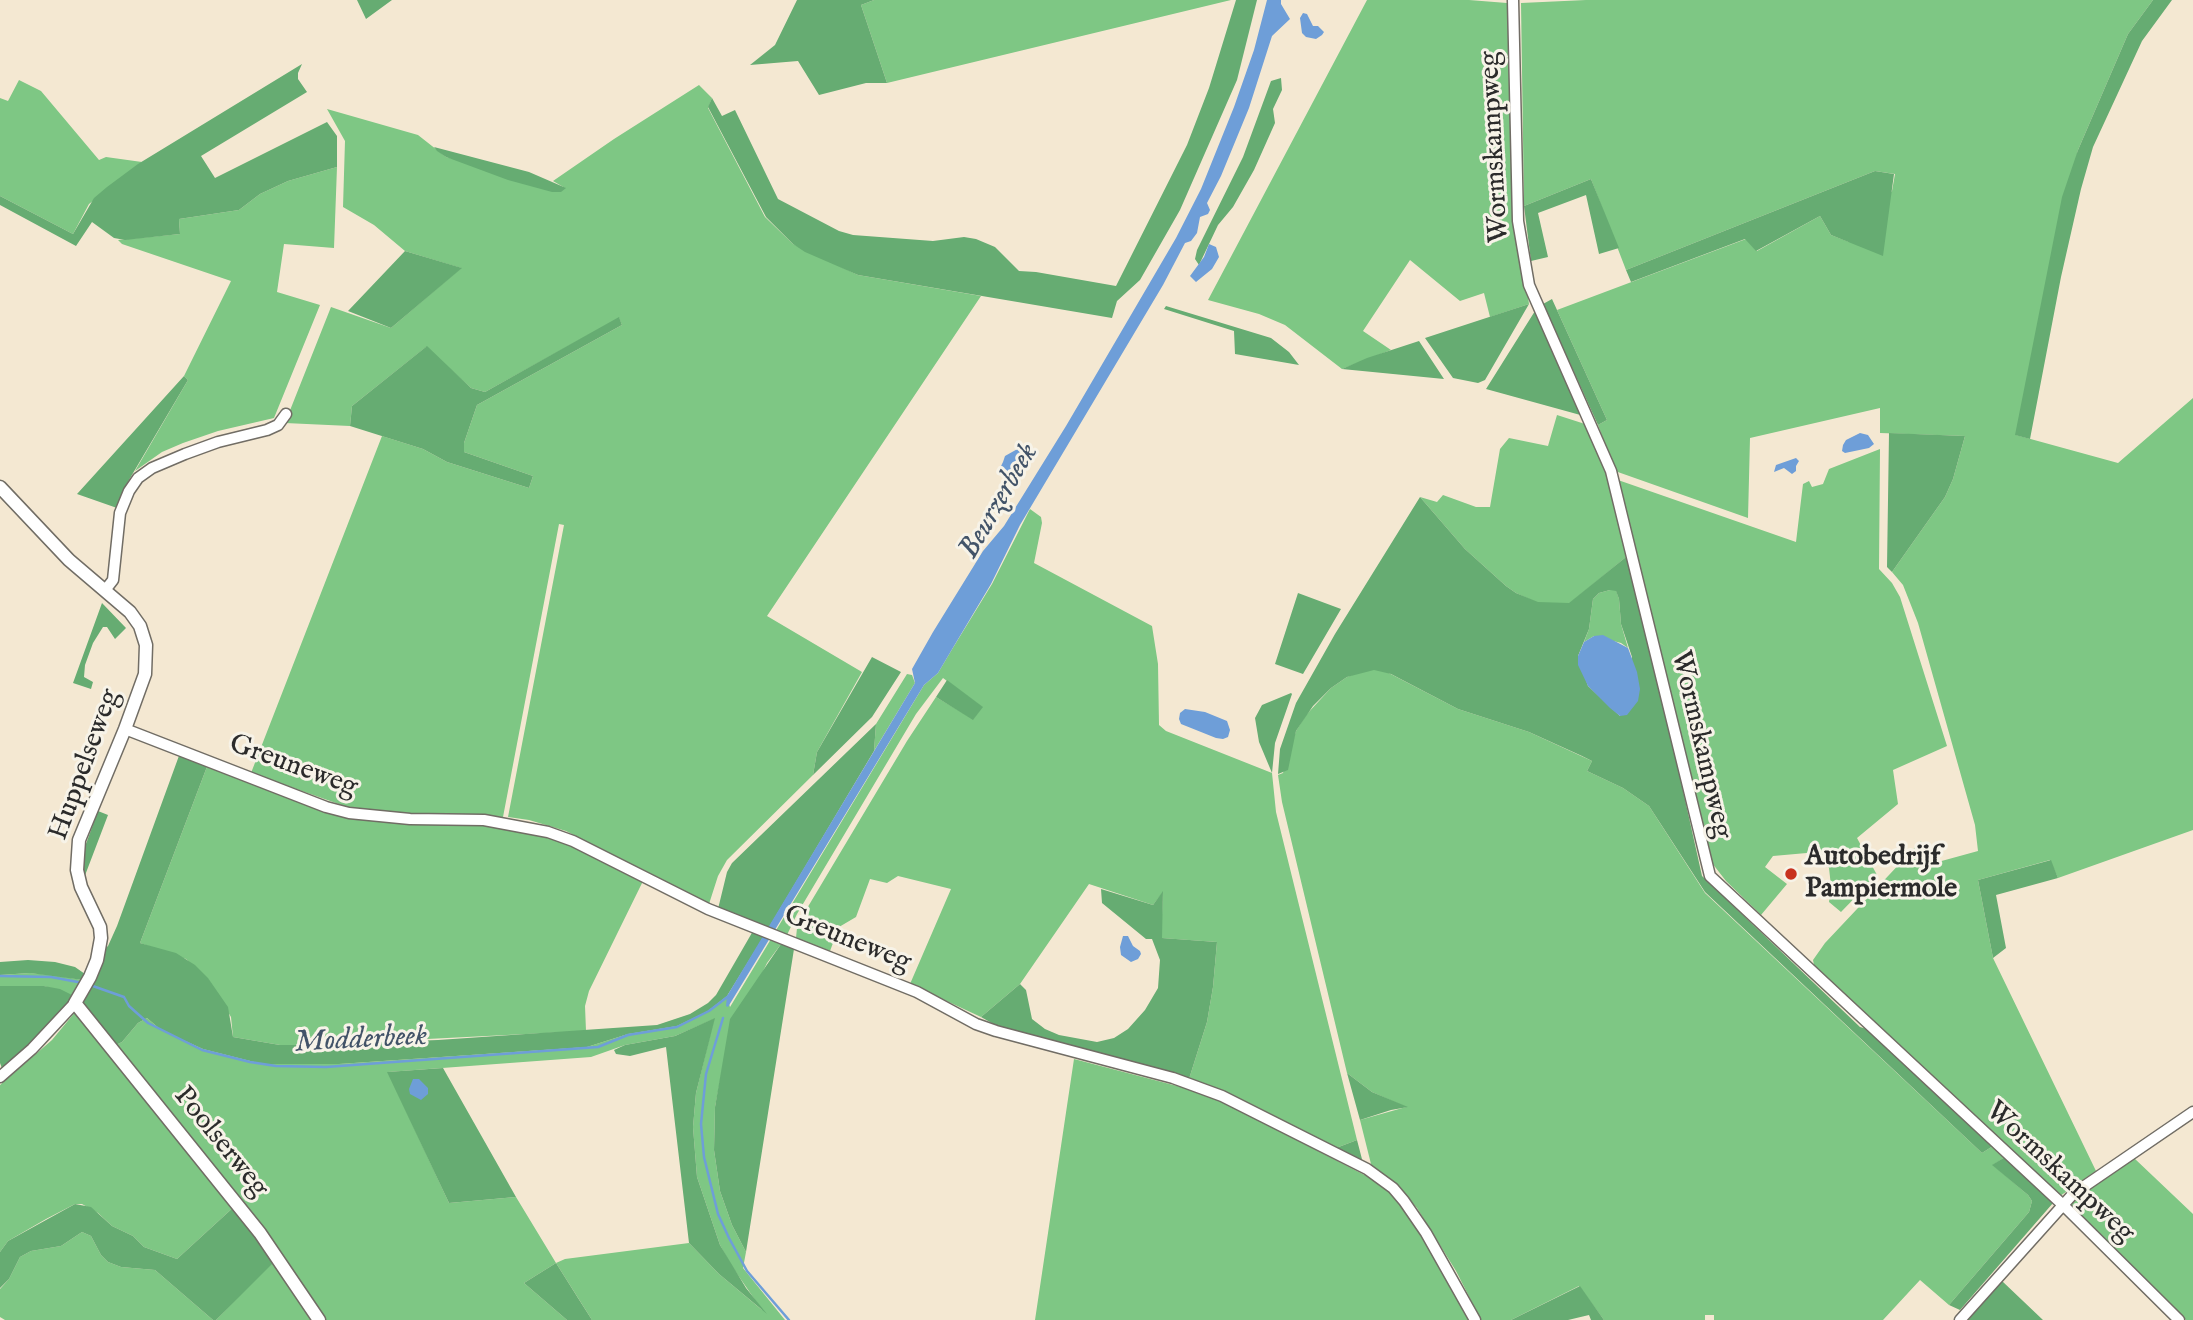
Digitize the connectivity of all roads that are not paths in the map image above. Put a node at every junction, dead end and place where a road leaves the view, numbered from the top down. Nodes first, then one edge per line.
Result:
1 (1513, 0) edge
2 (285, 414) dead end
3 (0, 487) edge
4 (106, 589) junction
5 (125, 729) junction
6 (75, 1003) junction
7 (0, 1077) edge
8 (2193, 1112) edge
9 (2063, 1205) junction
10 (319, 1320) edge
11 (1475, 1320) edge
12 (1960, 1320) edge
13 (2179, 1320) edge

1 - 9 street, Wormskampweg
2 - 4 street
3 - 4 street, Huppelseweg
4 - 5 street, Huppelseweg
5 - 6 street, Huppelseweg
5 - 11 street, Greuneweg
6 - 7 street, Huppelseweg
6 - 10 street, Poolserweg
8 - 9 street
9 - 12 street
9 - 13 street, Wormskampweg

